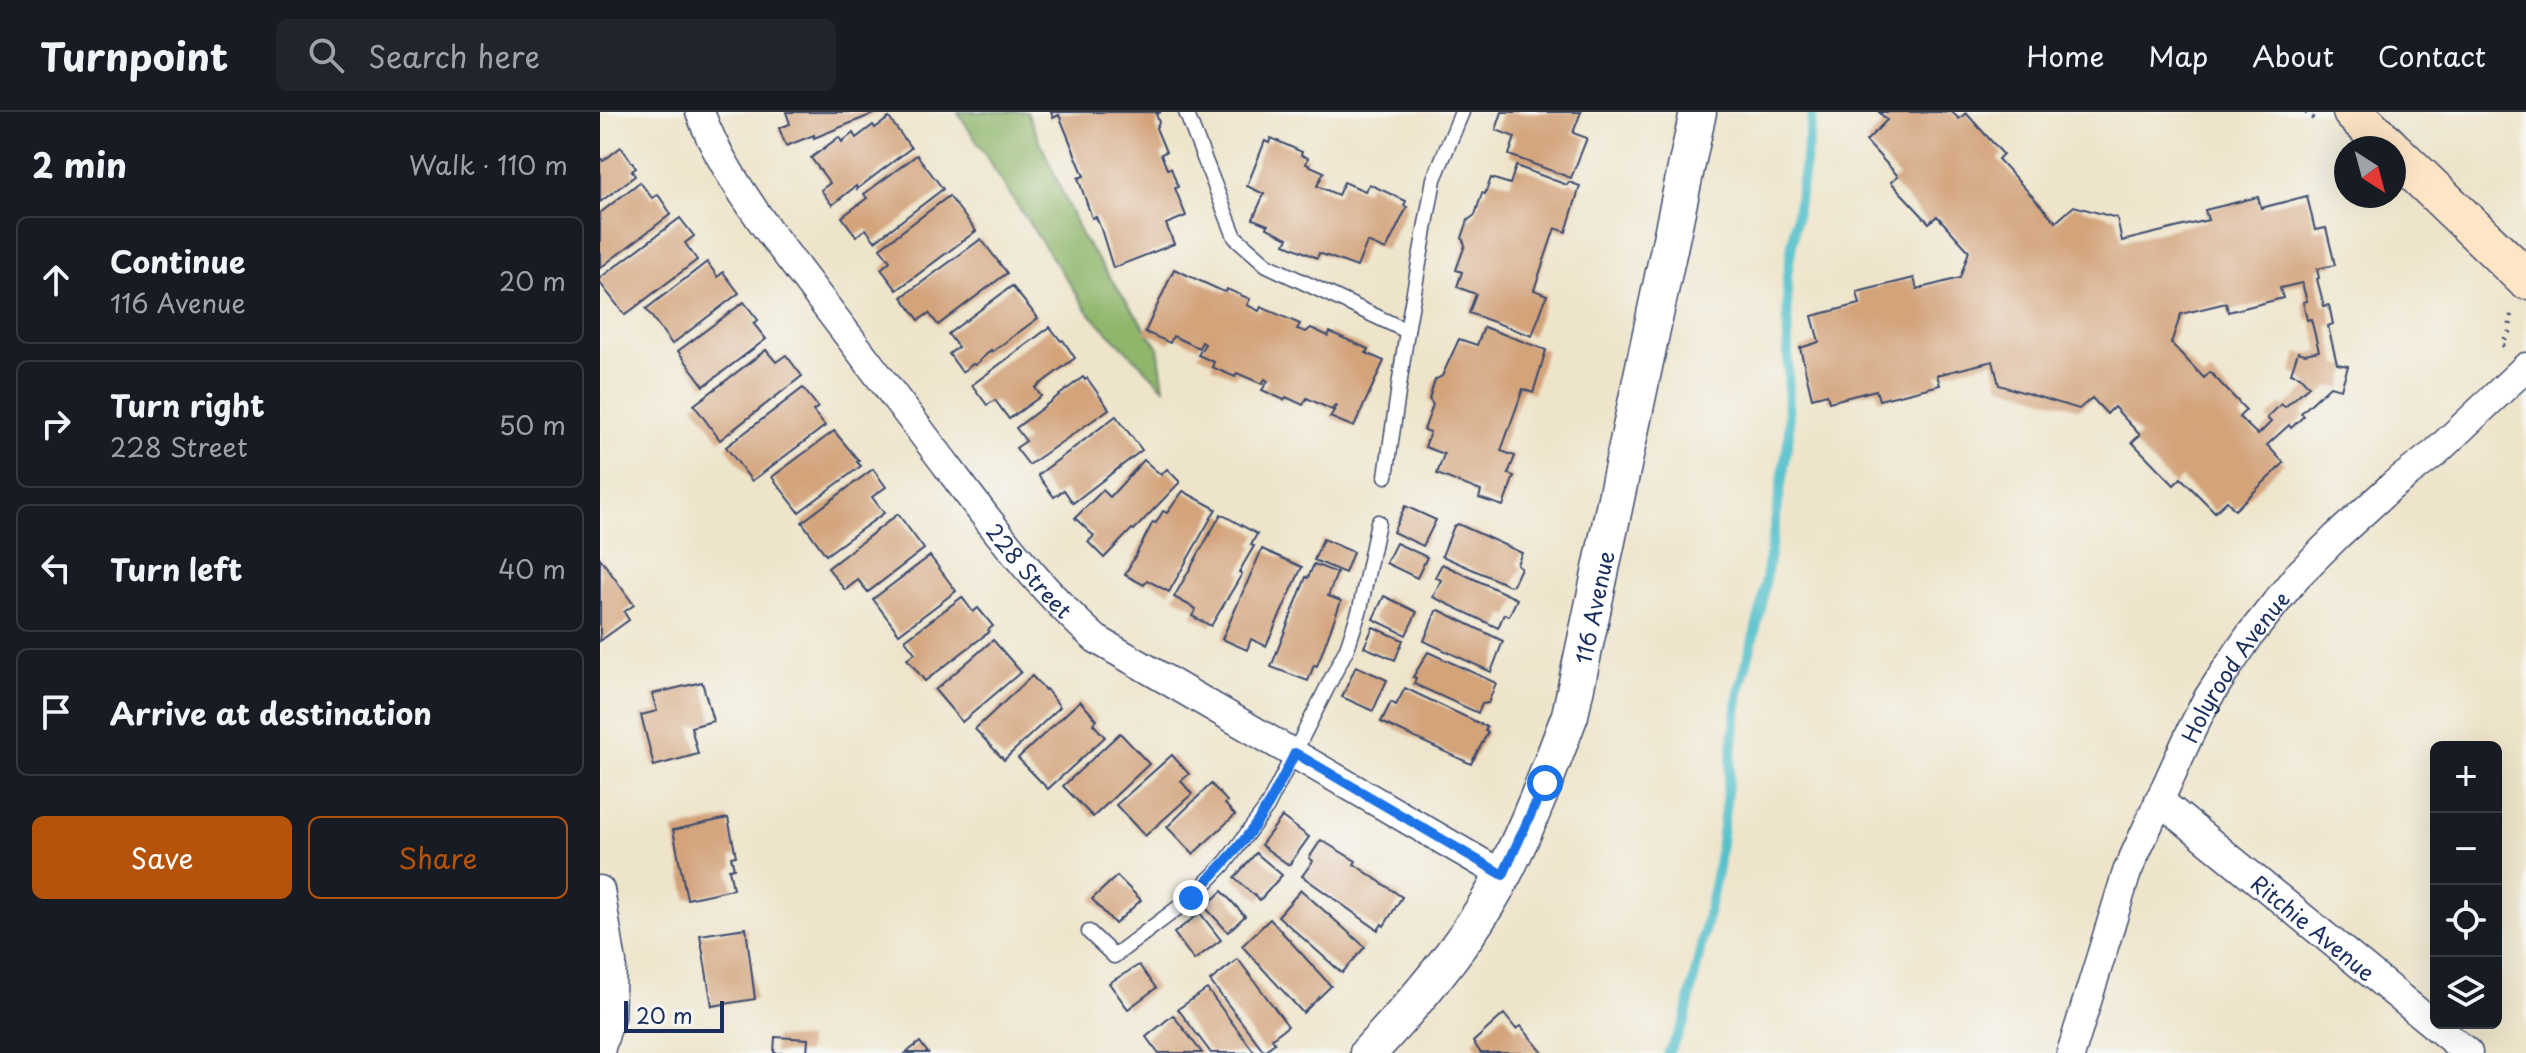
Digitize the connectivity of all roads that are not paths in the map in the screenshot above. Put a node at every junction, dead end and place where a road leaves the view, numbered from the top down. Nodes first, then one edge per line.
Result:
1 (700, 112) edge
2 (1186, 112) edge
3 (1462, 112) edge
4 (1698, 112) edge
5 (2353, 112) edge
6 (2378, 136) edge
7 (2406, 166) edge
8 (2519, 296) edge
9 (1407, 331) junction
10 (2526, 367) edge
11 (1386, 476) dead end
12 (1378, 522) dead end
13 (1295, 753) junction
14 (2159, 800) junction
15 (1503, 875) junction
16 (600, 890) edge
17 (1089, 932) dead end
18 (600, 1051) edge
19 (1368, 1053) edge
20 (2071, 1053) edge
21 (2468, 1053) edge

1 - 13 street, 228 Street
2 - 9 lane
3 - 9 lane
4 - 15 street, 116 Avenue
5 - 6 main road
7 - 8 main road
9 - 11 lane
10 - 14 street, Holyrood Avenue
12 - 13 lane
13 - 15 street, 228 Street
13 - 17 lane
14 - 20 street, Holyrood Avenue
14 - 21 street, Ritchie Avenue
15 - 19 street, 116 Avenue
16 - 18 street

